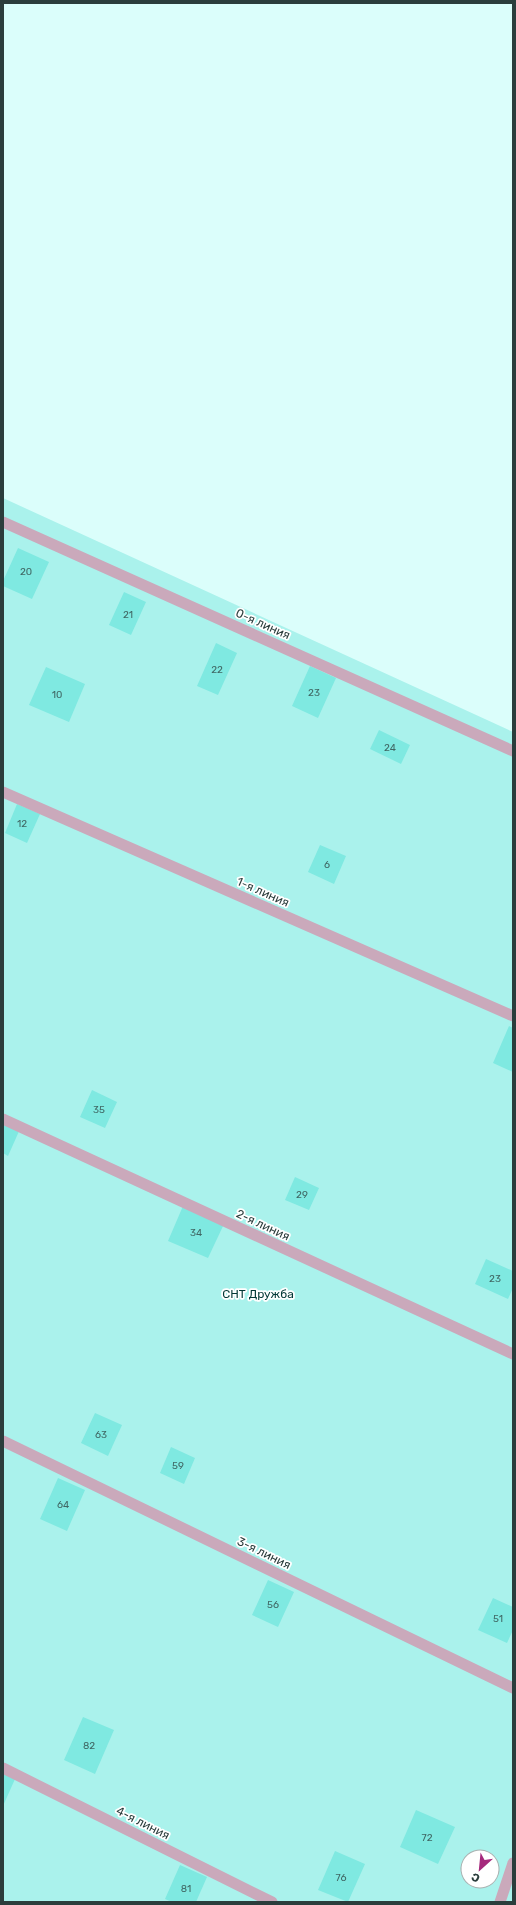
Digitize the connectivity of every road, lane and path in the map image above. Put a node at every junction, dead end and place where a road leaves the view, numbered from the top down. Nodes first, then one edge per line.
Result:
1 (3, 522) edge
2 (513, 751) edge
3 (3, 792) edge
4 (513, 1016) edge
5 (3, 1119) edge
6 (513, 1354) edge
7 (3, 1441) edge
8 (513, 1688) edge
9 (3, 1768) edge
10 (513, 1863) edge
11 (272, 1902) edge
12 (500, 1902) edge

1 - 2 street, 0-я линия
3 - 4 street, 1-я линия
5 - 6 street, 2-я линия
7 - 8 street, 3-я линия
9 - 11 street, 4-я линия
10 - 12 street

